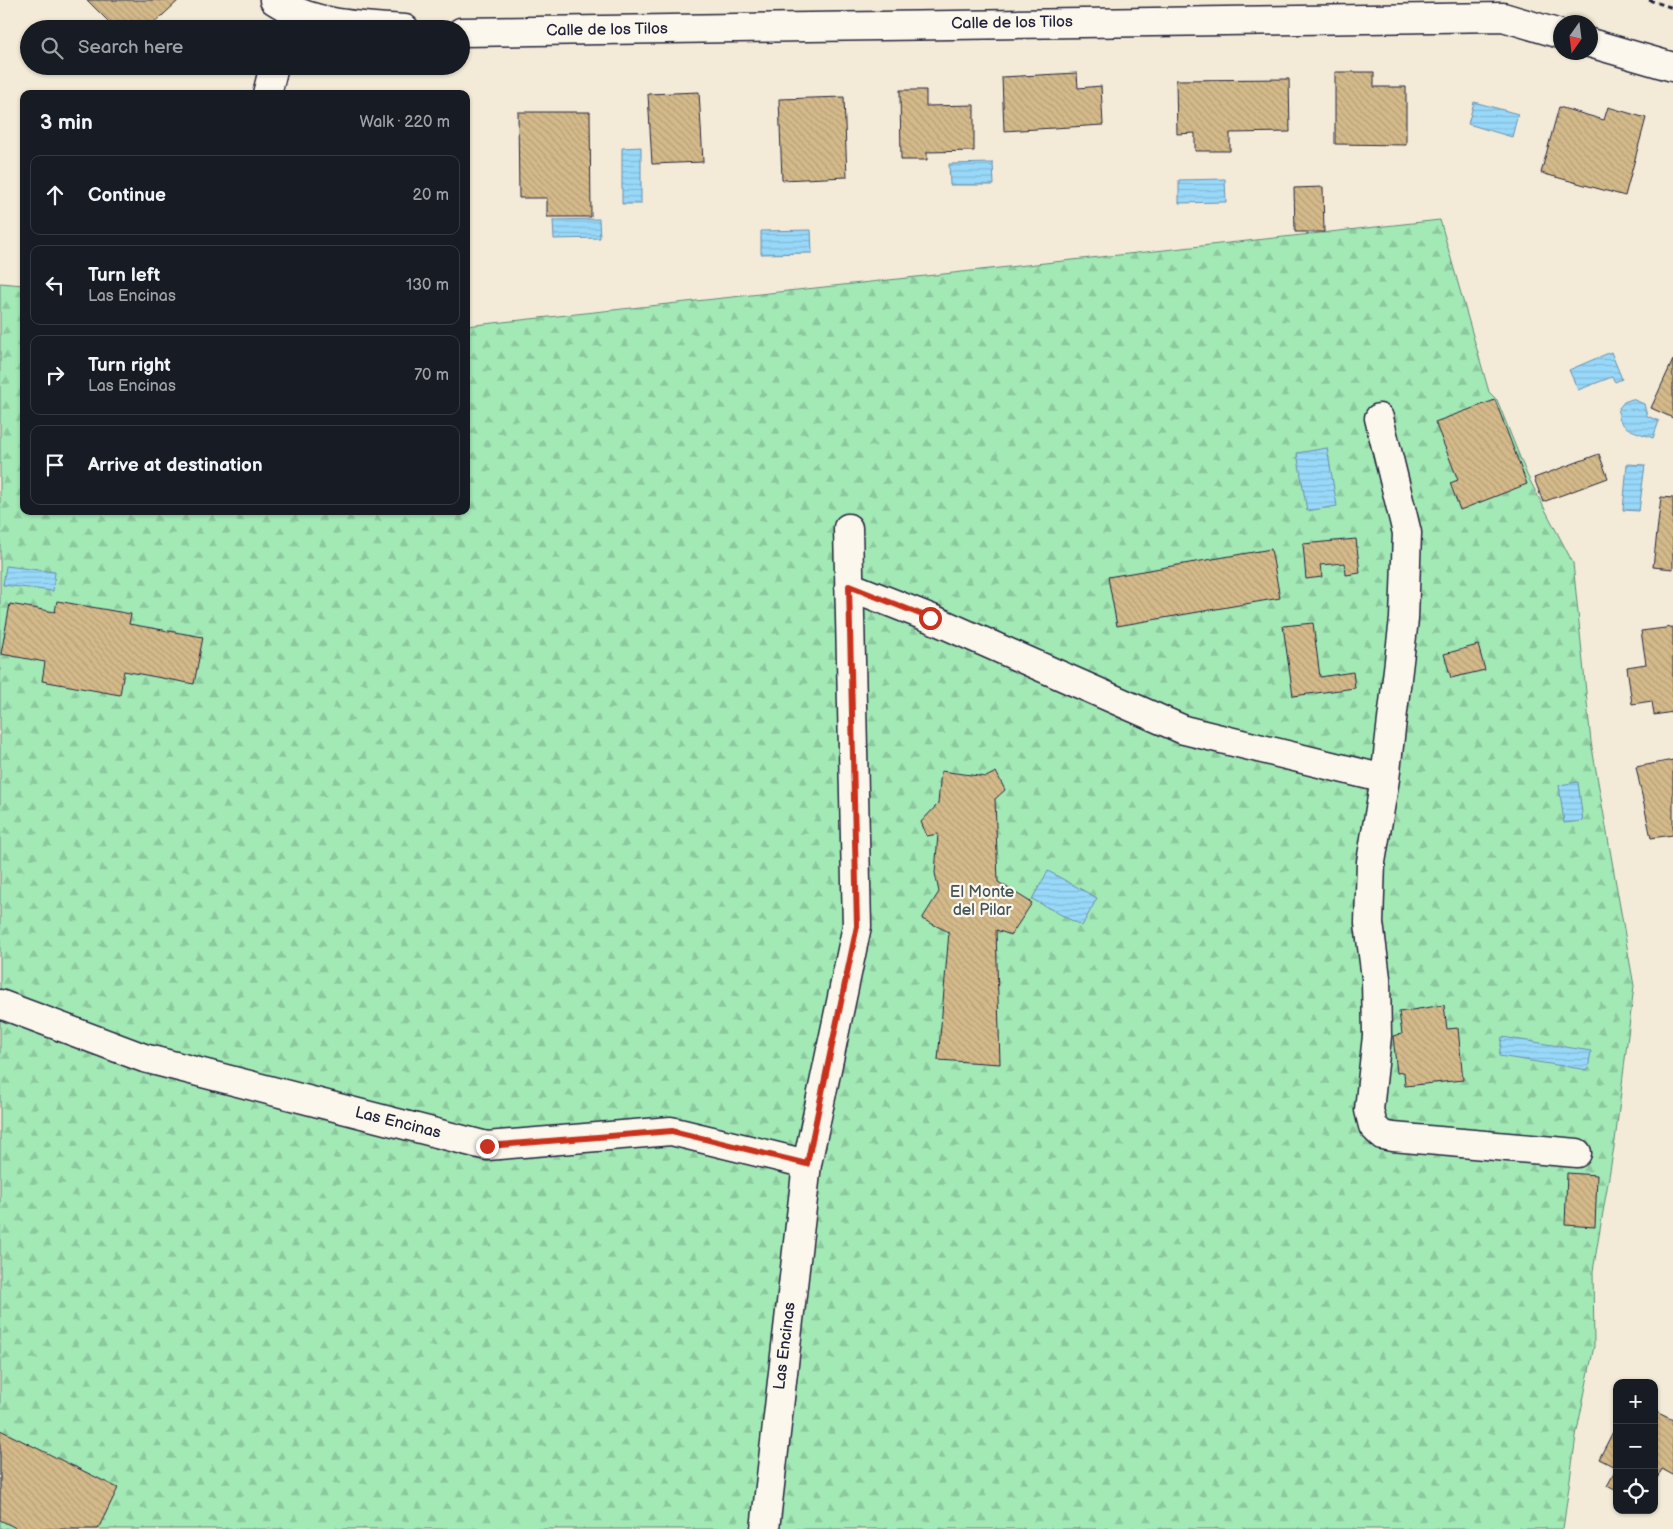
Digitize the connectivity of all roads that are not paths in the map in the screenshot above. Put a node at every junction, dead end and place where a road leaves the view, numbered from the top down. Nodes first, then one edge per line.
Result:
1 (282, 13) edge
2 (320, 20) edge
3 (470, 32) edge
4 (1553, 32) edge
5 (1598, 45) edge
6 (1673, 67) edge
7 (272, 75) edge
8 (268, 90) edge
9 (1379, 418) dead end
10 (848, 528) dead end
11 (849, 586) junction
12 (1385, 779) junction
13 (0, 1004) edge
14 (1577, 1153) dead end
15 (807, 1164) junction
16 (764, 1529) edge

1 - 2 street
3 - 4 street, Calle de los Tilos
5 - 6 street
7 - 8 street
9 - 12 street
10 - 11 street, Las Encinas
11 - 12 street
11 - 15 street, Las Encinas
12 - 14 street
13 - 15 street, Las Encinas
15 - 16 street, Las Encinas

